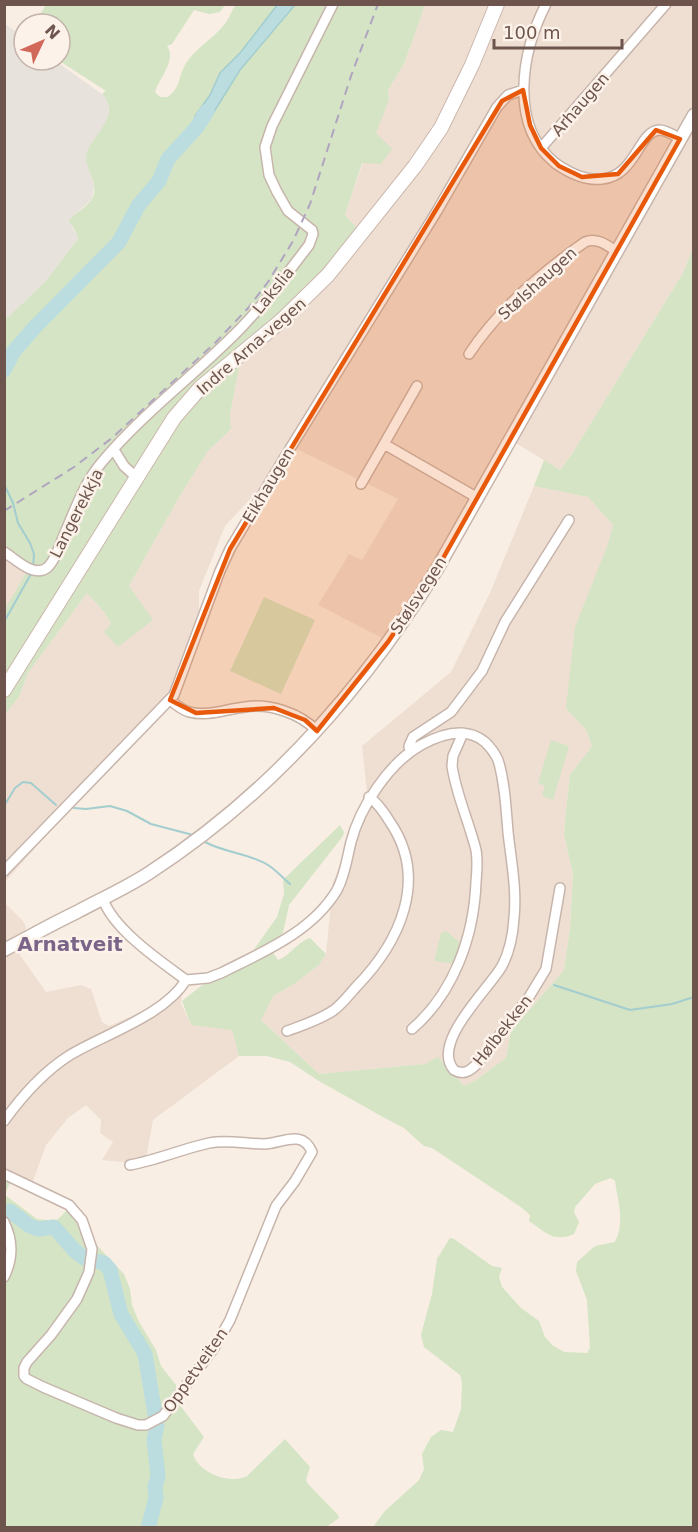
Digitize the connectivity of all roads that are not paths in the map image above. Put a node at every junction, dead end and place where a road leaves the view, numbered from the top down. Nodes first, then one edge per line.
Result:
1 (333, 4) edge
2 (497, 4) edge
3 (546, 4) edge
4 (666, 4) edge
5 (523, 90) junction
6 (693, 115) edge
7 (680, 139) junction
8 (541, 148) junction
9 (616, 250) junction
10 (470, 354) dead end
11 (417, 386) dead end
12 (384, 444) junction
13 (114, 450) junction
14 (136, 477) junction
15 (361, 484) dead end
16 (476, 497) junction
17 (569, 520) dead end
18 (4, 552) edge
19 (4, 690) edge
20 (170, 700) junction
21 (317, 731) junction
22 (463, 733) junction
23 (410, 752) junction
24 (369, 797) junction
25 (4, 871) edge
26 (560, 888) dead end
27 (103, 898) junction
28 (4, 950) edge
29 (186, 980) junction
30 (412, 1029) dead end
31 (287, 1031) dead end
32 (4, 1121) edge
33 (130, 1165) dead end
34 (4, 1174) edge
35 (4, 1222) edge
36 (4, 1277) edge

1 - 13 street, Lakslia
2 - 14 main road, Indre Arna-vegen
3 - 5 street
4 - 8 street, Arhaugen
5 - 8 street
5 - 20 street, Eikhaugen
6 - 7 street, Stølsvegen
7 - 8 street
7 - 9 street, Stølsvegen
9 - 10 street, Stølshaugen
9 - 16 street, Stølsvegen
11 - 12 street
12 - 15 street
12 - 16 street
13 - 14 street
13 - 18 street, Langerekkja
14 - 19 main road, Indre Arna-vegen
16 - 21 street, Stølsvegen
17 - 23 street
20 - 21 street
20 - 25 street, Eikhaugen
21 - 27 street, Stølsvegen
22 - 23 street
22 - 26 street, Hølbekken
22 - 30 street
23 - 24 street
24 - 29 street
24 - 31 street
27 - 28 street, Stølsvegen
27 - 29 street
29 - 32 street
33 - 34 street, Oppetveiten
35 - 36 street

